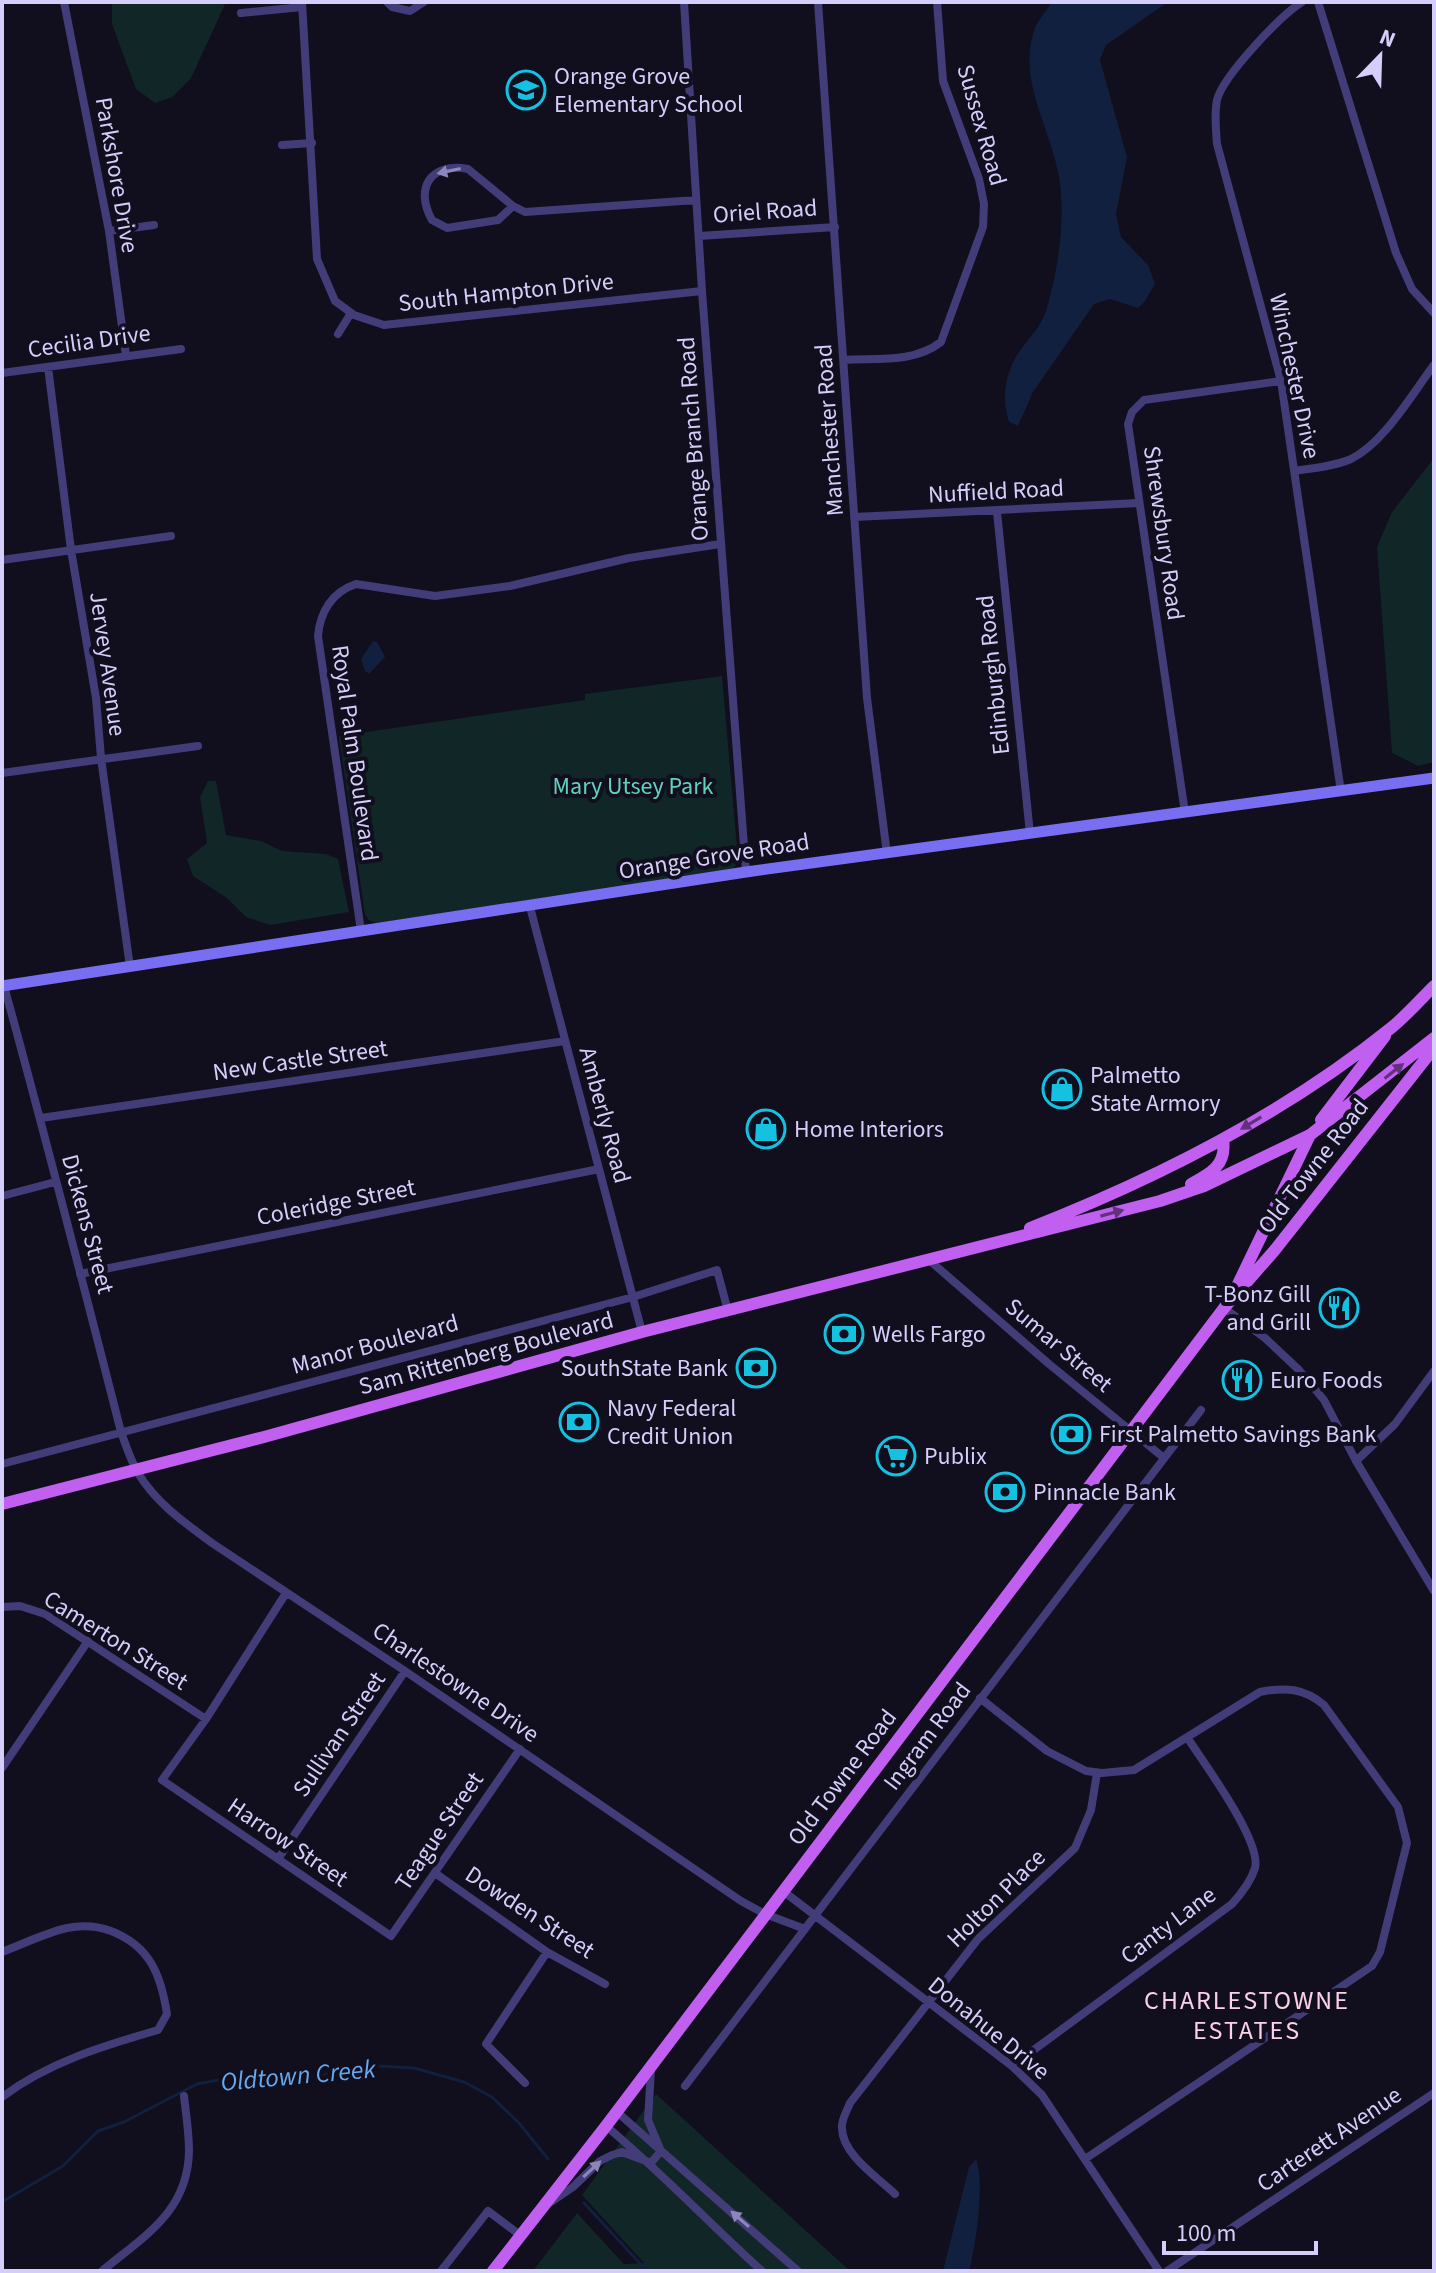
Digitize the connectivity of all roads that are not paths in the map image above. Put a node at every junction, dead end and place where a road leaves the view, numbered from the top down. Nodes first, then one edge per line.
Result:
1 (64, 2) edge
2 (387, 2) edge
3 (424, 2) edge
4 (684, 2) edge
5 (818, 2) edge
6 (937, 2) edge
7 (1302, 2) edge
8 (1318, 2) edge
9 (302, 4) edge
10 (241, 13) dead end
11 (312, 143) junction
12 (282, 145) dead end
13 (696, 200) junction
14 (513, 206) junction
15 (154, 225) dead end
16 (835, 227) junction
17 (109, 231) junction
18 (699, 236) junction
19 (702, 291) junction
20 (351, 313) junction
21 (1434, 313) edge
22 (338, 334) dead end
23 (181, 349) dead end
24 (126, 356) junction
25 (844, 360) junction
26 (1434, 365) edge
27 (48, 367) junction
28 (2, 373) edge
29 (1281, 381) junction
30 (1295, 471) junction
31 (1139, 503) junction
32 (997, 512) junction
33 (855, 517) junction
34 (171, 536) dead end
35 (720, 544) junction
36 (71, 550) junction
37 (2, 560) edge
38 (198, 746) dead end
39 (101, 758) junction
40 (2, 773) edge
41 (1434, 778) edge
42 (1341, 792) junction
43 (1185, 813) junction
44 (1030, 834) junction
45 (887, 854) junction
46 (746, 872) junction
47 (530, 907) junction
48 (361, 931) junction
49 (130, 967) junction
50 (3, 986) edge
51 (1434, 986) edge
52 (1392, 1027) junction
53 (1434, 1038) edge
54 (565, 1041) junction
55 (1434, 1048) edge
56 (41, 1118) junction
57 (1310, 1135) junction
58 (1223, 1140) junction
59 (599, 1169) junction
60 (55, 1182) junction
61 (2, 1196) edge
62 (1160, 1201) junction
63 (982, 1246) junction
64 (929, 1260) junction
65 (80, 1274) junction
66 (633, 1297) junction
67 (1224, 1308) junction
68 (728, 1311) junction
69 (642, 1332) junction
70 (1434, 1371) edge
71 (1201, 1410) dead end
72 (121, 1432) junction
73 (1130, 1432) junction
74 (1164, 1458) junction
75 (1356, 1461) junction
76 (2, 1464) edge
77 (136, 1471) junction
78 (2, 1504) edge
79 (1434, 1591) edge
80 (286, 1593) junction
81 (2, 1607) edge
82 (88, 1641) junction
83 (405, 1671) junction
84 (980, 1698) junction
85 (206, 1719) junction
86 (1187, 1737) junction
87 (520, 1749) junction
88 (2, 1768) edge
89 (1097, 1773) junction
90 (278, 1859) junction
91 (435, 1873) junction
92 (783, 1891) junction
93 (765, 1914) junction
94 (815, 1916) junction
95 (805, 1929) junction
96 (391, 1936) joint
97 (2, 1952) edge
98 (547, 1952) junction
99 (605, 1984) dead end
100 (928, 2003) junction
101 (652, 2065) junction
102 (1012, 2066) junction
103 (525, 2083) dead end
104 (685, 2086) dead end
105 (1434, 2093) edge
106 (184, 2096) dead end
107 (2, 2097) edge
108 (617, 2112) junction
109 (606, 2126) junction
110 (661, 2151) junction
111 (1085, 2159) junction
112 (651, 2163) junction
113 (895, 2194) dead end
114 (540, 2209) junction
115 (520, 2235) junction
116 (102, 2271) edge
117 (441, 2271) edge
118 (493, 2271) edge
119 (762, 2271) edge
120 (798, 2271) edge
121 (1159, 2271) edge
122 (1167, 2271) edge

1 - 17 street, Parkshore Drive
2 - 3 street
4 - 13 street, Orange Branch Road
5 - 16 street, Manchester Road
6 - 25 street, Sussex Road
7 - 29 street, Winchester Drive
8 - 21 street
9 - 10 street
9 - 11 street
11 - 12 street
11 - 20 street
13 - 14 street
13 - 18 street, Orange Branch Road
14 -> 14 street
15 - 17 street
16 - 18 street, Oriel Road
16 - 25 street, Manchester Road
17 - 24 street, Parkshore Drive
18 - 19 street, Orange Branch Road
19 - 20 street, South Hampton Drive
19 - 35 street, Orange Branch Road
20 - 22 street
23 - 24 street, Cecilia Drive
24 - 27 street, Cecilia Drive
25 - 33 street, Manchester Road
26 - 30 street
27 - 28 street, Cecilia Drive
27 - 36 street, Jervey Avenue
29 - 30 street, Winchester Drive
29 - 31 street, Shrewsbury Road
30 - 42 street, Winchester Drive
31 - 32 street, Nuffield Road
31 - 43 street, Shrewsbury Road
32 - 33 street, Nuffield Road
32 - 44 street, Edinburgh Road
33 - 45 street, Manchester Road
34 - 36 street
35 - 46 street, Orange Branch Road
35 - 48 street, Royal Palm Boulevard
36 - 37 street
36 - 39 street, Jervey Avenue
38 - 39 street
39 - 40 street
39 - 49 street, Jervey Avenue
41 - 42 street, Orange Grove Road
42 - 43 street, Orange Grove Road
43 - 44 street, Orange Grove Road
44 - 45 street, Orange Grove Road
45 - 46 street, Orange Grove Road
46 - 47 street, Orange Grove Road
47 - 48 street, Orange Grove Road
47 - 54 street, Amberly Road
48 - 49 street, Orange Grove Road
49 - 50 street, Orange Grove Road
50 - 56 street, Dickens Street
51 - 52 main road, Sam Rittenberg Boulevard
52 - 57 main road, Old Towne Road
52 -> 58 main road, Sam Rittenberg Boulevard
57 -> 53 main road, Sam Rittenberg Boulevard
54 - 56 street, New Castle Street
54 - 59 street, Amberly Road
55 - 67 main road, Old Towne Road
56 - 60 street, Dickens Street
57 - 62 main road, Sam Rittenberg Boulevard
57 - 67 main road, Old Towne Road
58 - 62 main road
58 - 63 main road, Sam Rittenberg Boulevard
59 - 65 street, Coleridge Street
59 - 66 street, Amberly Road
60 - 61 street
60 - 65 street, Dickens Street
63 -> 62 main road, Sam Rittenberg Boulevard
63 - 64 main road, Sam Rittenberg Boulevard
64 - 68 main road, Sam Rittenberg Boulevard
64 - 73 street, Sumar Street
65 - 72 street, Dickens Street
66 - 68 street, Manor Boulevard
66 - 69 street, Amberly Road
66 - 72 street, Manor Boulevard
67 - 73 main road, Old Towne Road
67 - 75 street
68 - 69 main road, Sam Rittenberg Boulevard
69 - 77 main road, Sam Rittenberg Boulevard
70 - 75 street
71 - 74 street, Ingram Road
72 - 76 street, Manor Boulevard
72 - 77 street, Dickens Street
73 - 74 street, Sumar Street
73 - 92 main road, Old Towne Road
74 - 84 street, Ingram Road
75 - 79 street
77 - 78 main road, Sam Rittenberg Boulevard
77 - 80 street, Charlestowne Drive
80 - 83 street, Charlestowne Drive
80 - 85 street
81 - 82 street, Camerton Street
82 - 85 street, Camerton Street
82 - 88 street
83 - 87 street, Charlestowne Drive
83 - 90 street, Sullivan Street
84 - 89 street
84 - 94 street, Ingram Road
85 - 90 street, Harrow Street
86 - 89 street
86 - 102 street, Canty Lane
86 - 111 street
87 - 91 street, Teague Street
87 - 93 street, Charlestowne Drive
89 - 100 street, Holton Place
90 - 96 street, Harrow Street
91 - 96 street, Teague Street
91 - 98 street, Dowden Street
92 - 93 main road, Old Towne Road
92 - 94 street, Donahue Drive
93 - 95 street, Charlestowne Drive
93 - 101 main road, Old Towne Road
94 - 95 street, Ingram Road
94 - 100 street, Donahue Drive
95 - 104 street, Ingram Road
97 - 107 street
98 - 99 street, Dowden Street
98 - 103 street
100 - 102 street, Donahue Drive
100 - 113 street, Holton Place
101 - 108 main road, Old Towne Road
101 - 110 street
102 - 111 street, Donahue Drive
105 - 122 street, Carterett Avenue
106 - 116 street
108 - 109 main road, Old Towne Road
108 - 110 street
109 - 112 street
109 - 114 main road, Old Towne Road
110 - 112 street
120 -> 110 street
111 - 121 street, Donahue Drive
114 -> 112 street
112 - 119 street
114 - 115 main road, Old Towne Road
115 - 117 street
115 - 118 main road, Old Towne Road

